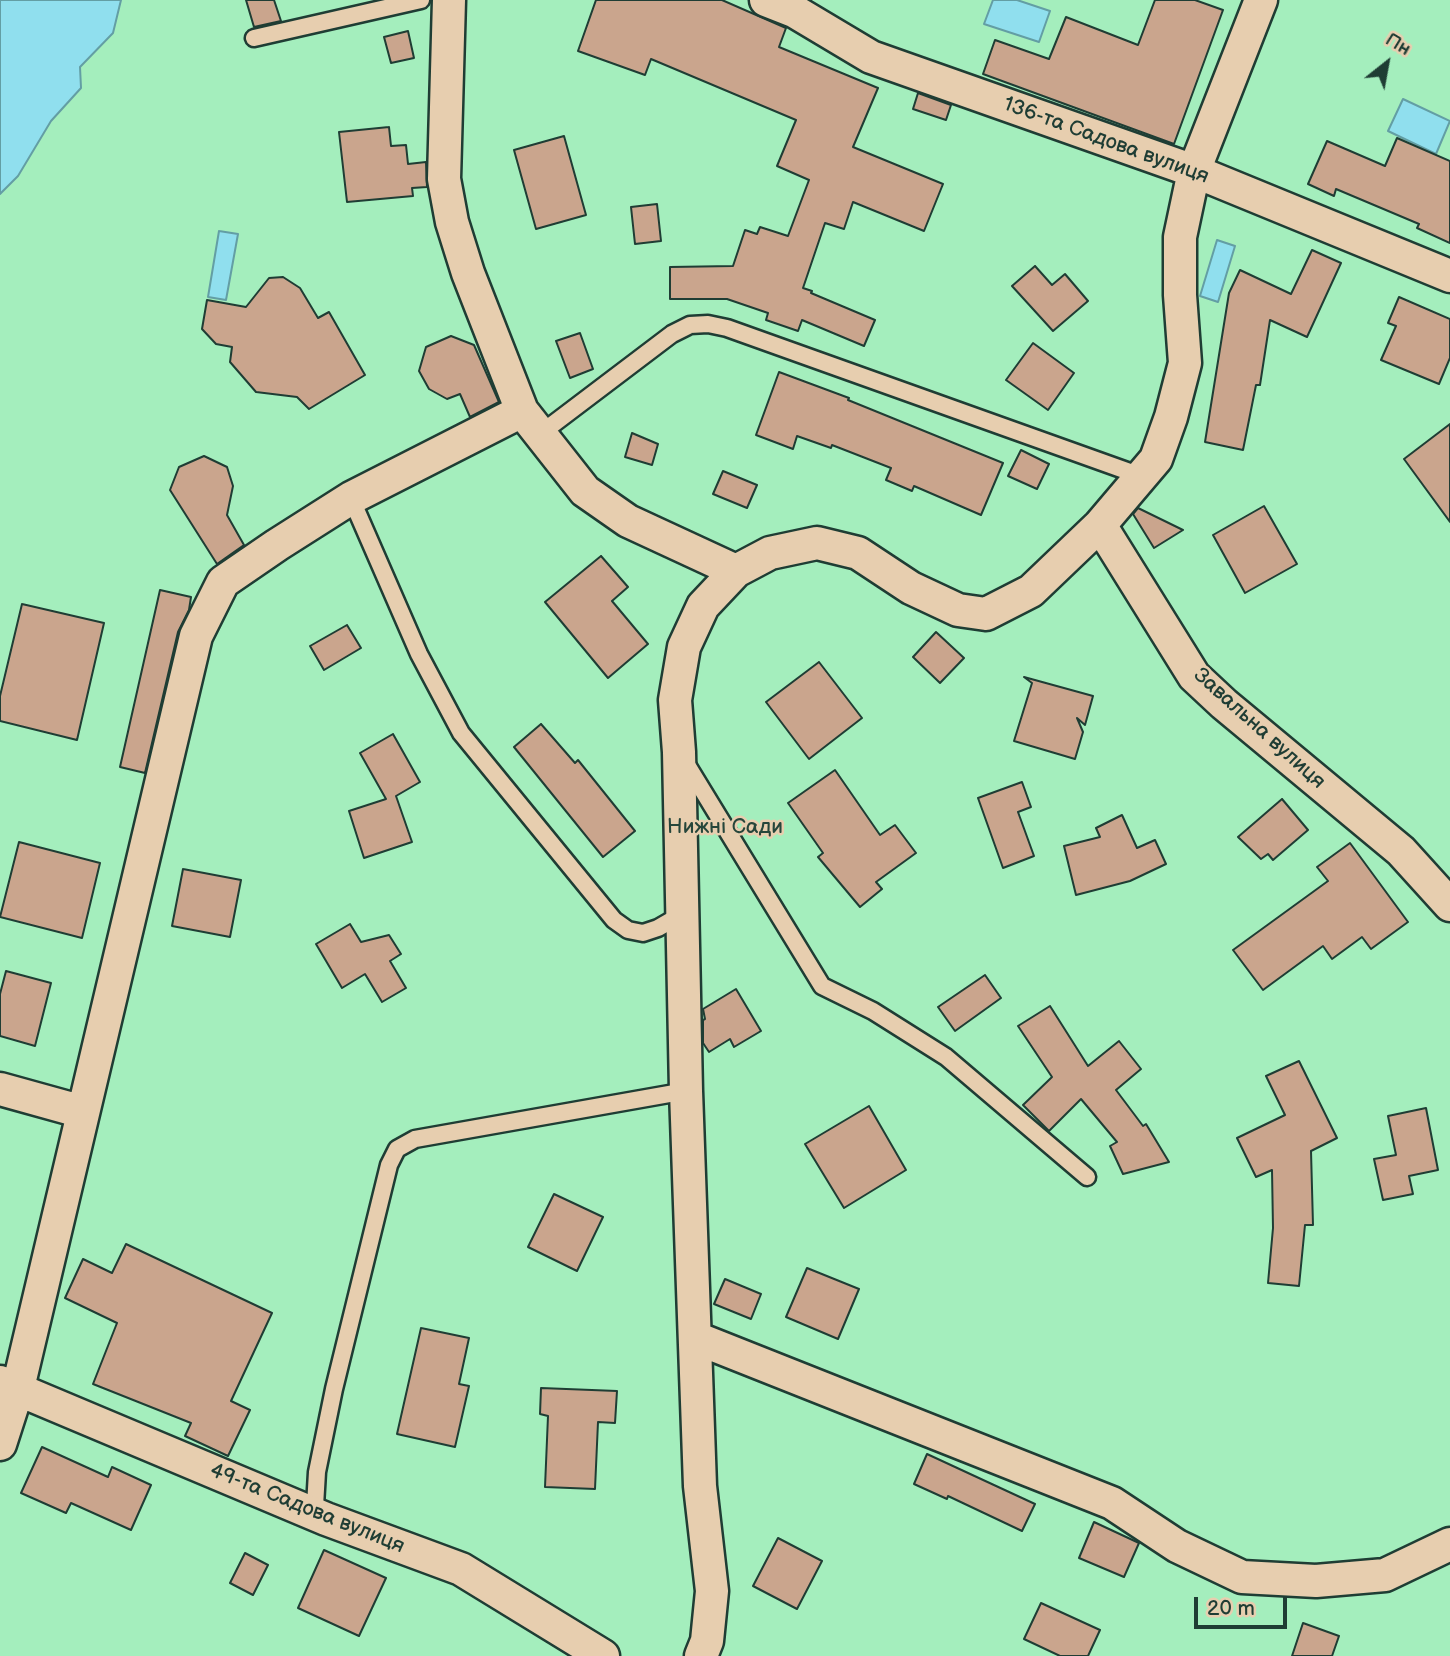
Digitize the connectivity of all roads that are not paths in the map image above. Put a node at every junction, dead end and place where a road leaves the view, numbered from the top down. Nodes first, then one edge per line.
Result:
1 (421, 0) edge
2 (449, 0) edge
3 (766, 0) edge
4 (1261, 0) edge
5 (254, 38) dead end
6 (1194, 171) junction
7 (1450, 276) edge
8 (531, 422) junction
9 (1141, 476) junction
10 (351, 498) junction
11 (1100, 525) junction
12 (736, 571) junction
13 (679, 752) junction
14 (1450, 905) edge
15 (684, 913) junction
16 (0, 1089) edge
17 (686, 1091) junction
18 (83, 1112) junction
19 (1087, 1177) dead end
20 (696, 1338) junction
21 (9, 1385) edge
22 (0, 1444) edge
23 (326, 1519) junction
24 (1450, 1544) edge
25 (603, 1656) edge
26 (701, 1656) edge

1 - 5 lane
2 - 8 street
3 - 6 street, 136-та Садова вулиця
4 - 6 street
6 - 7 street, 136-та Садова вулиця
6 - 9 street
8 - 9 lane
8 - 10 street
8 - 12 street
9 - 11 street
10 - 15 lane
10 - 18 street
11 - 12 street
11 - 14 street, Завальна вулиця
12 - 13 street
13 - 15 street
13 - 19 lane
15 - 17 street
16 - 18 street
17 - 20 street
17 - 23 lane
18 - 21 street
20 - 24 street
20 - 26 street
21 - 22 street
21 - 23 street, 49-та Садова вулиця
23 - 25 street, 49-та Садова вулиця

